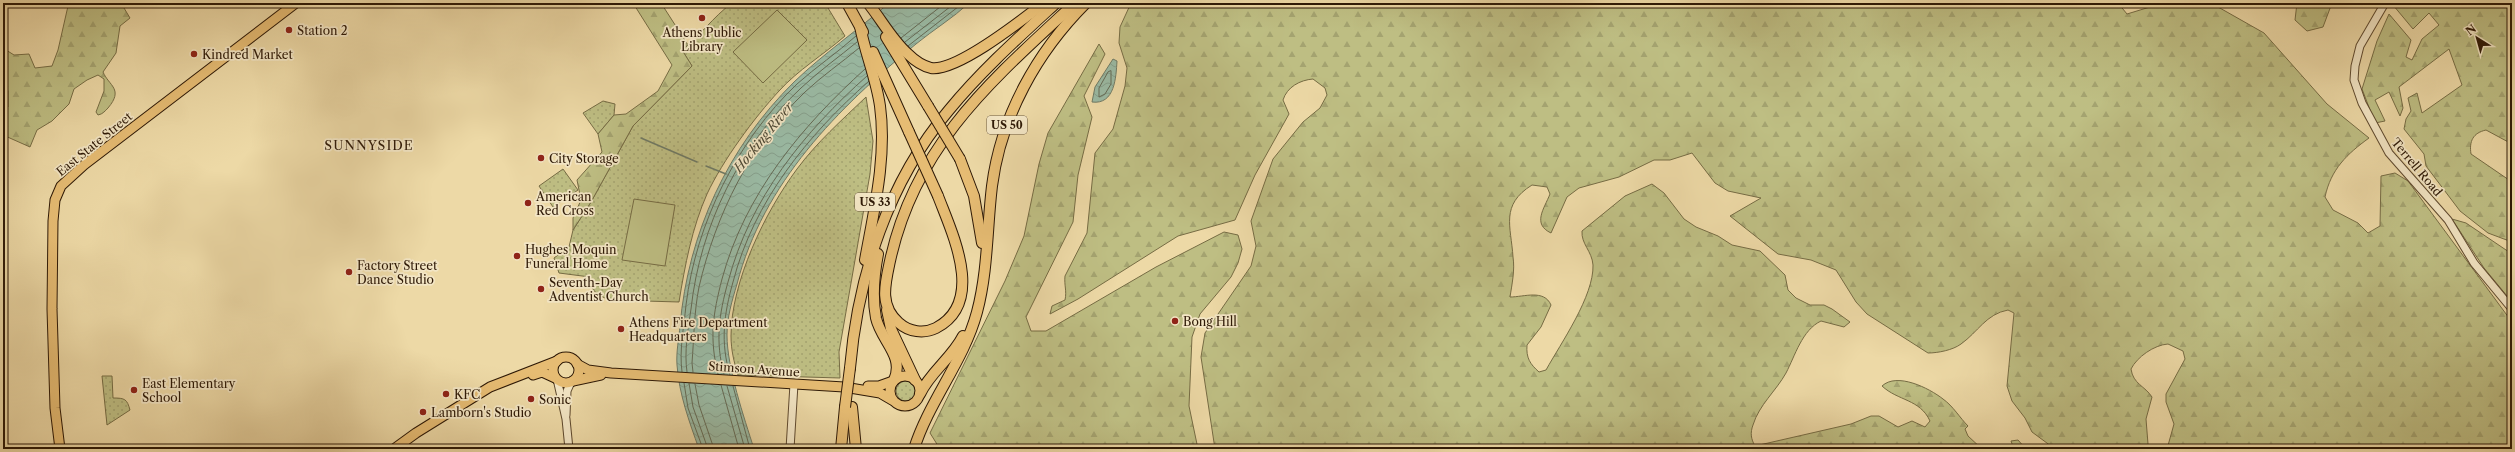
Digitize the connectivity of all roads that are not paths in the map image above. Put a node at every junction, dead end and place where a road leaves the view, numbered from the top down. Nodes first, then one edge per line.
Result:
1 (296, 3) edge
2 (847, 3) edge
3 (867, 3) edge
4 (1044, 3) edge
5 (1056, 3) edge
6 (1075, 3) edge
7 (1086, 3) edge
8 (2385, 3) edge
9 (860, 26) junction
10 (884, 218) junction
11 (984, 269) junction
12 (859, 297) junction
13 (979, 299) junction
14 (887, 307) junction
15 (2512, 309) edge
16 (557, 360) junction
17 (577, 364) junction
18 (611, 373) junction
19 (556, 378) junction
20 (915, 380) junction
21 (572, 381) junction
22 (894, 381) junction
23 (794, 384) junction
24 (844, 387) junction
25 (920, 394) junction
26 (892, 400) junction
27 (849, 407) junction
28 (566, 419) junction
29 (408, 440) junction
30 (60, 449) edge
31 (394, 449) edge
32 (569, 449) edge
33 (790, 449) edge
34 (841, 449) edge
35 (856, 449) edge
36 (914, 449) edge

1 - 30 main road, East State Street
2 - 9 highway, US 33
3 - 4 highway
3 - 11 highway, bridge
5 - 10 highway
6 - 14 highway
7 - 11 highway, US 50
8 - 15 street, Terrell Road
9 - 12 highway, US 33
9 - 14 highway, bridge
10 - 12 highway
10 - 22 highway
11 - 13 highway
12 - 27 highway, US 33, bridge
13 - 25 highway
13 - 36 highway
14 - 20 highway
16 - 17 main road
16 - 19 main road
16 - 29 main road
17 - 18 main road, Stimson Avenue
17 - 21 main road
18 - 21 main road, Stimson Avenue
18 - 23 main road, Stimson Avenue
19 - 21 main road
19 - 28 street
19 - 29 main road
20 - 22 main road
20 - 25 main road
21 - 28 street
22 - 24 main road
22 - 26 main road
23 - 24 main road, Stimson Avenue
23 - 33 street
24 - 26 main road, Stimson Avenue
25 - 26 main road
27 - 34 highway
27 - 35 highway, US 33
28 - 32 street
29 - 31 main road

